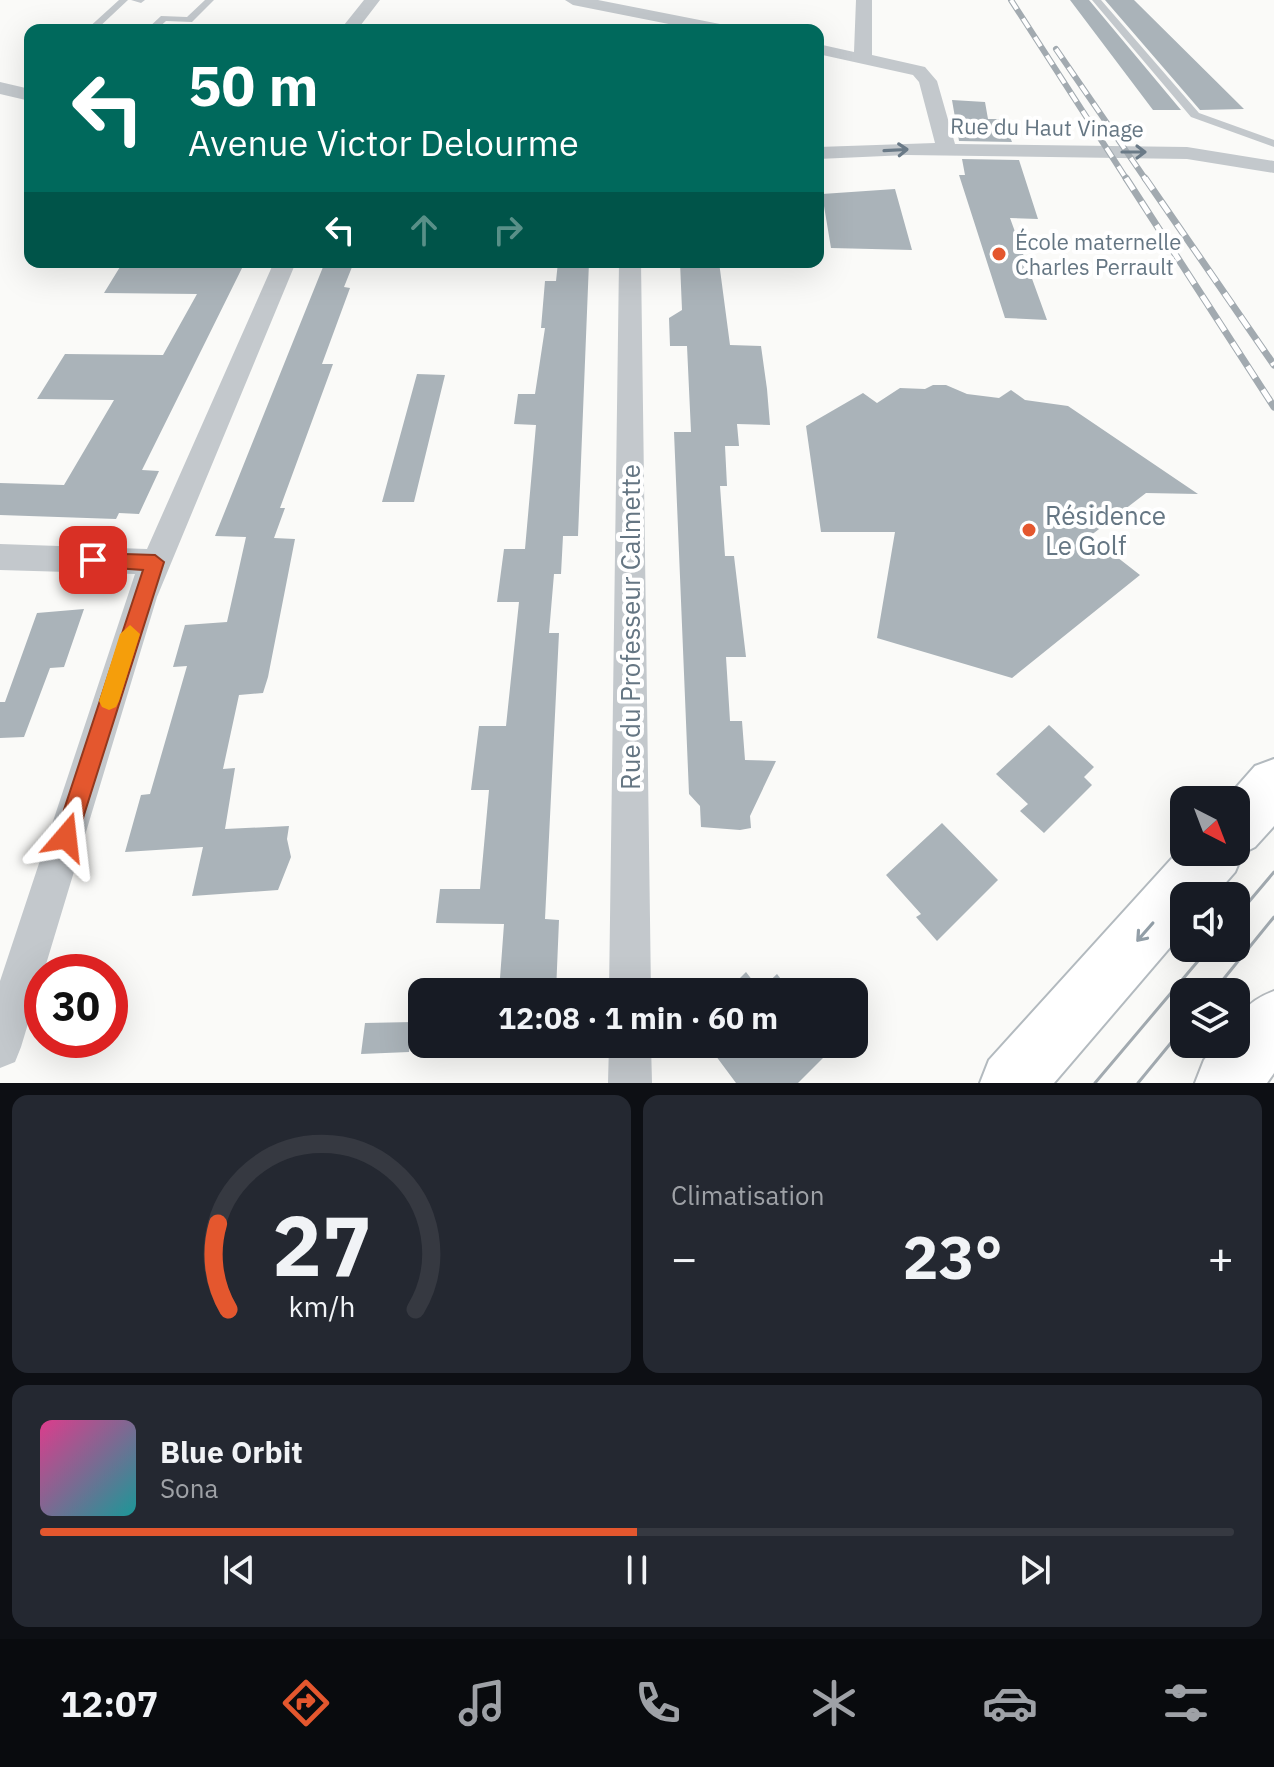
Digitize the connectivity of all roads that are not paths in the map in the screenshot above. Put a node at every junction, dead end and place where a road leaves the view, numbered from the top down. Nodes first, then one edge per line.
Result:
1 (124, 0) edge
2 (210, 0) edge
3 (372, 0) edge
4 (573, 0) edge
5 (864, 0) edge
6 (1096, 0) edge
7 (98, 24) edge
8 (158, 24) edge
9 (353, 24) edge
10 (712, 24) edge
11 (824, 50) edge
12 (863, 58) junction
13 (16, 92) edge
14 (0, 103) edge
15 (1274, 144) edge
16 (947, 150) junction
17 (824, 153) edge
18 (1274, 167) edge
19 (282, 268) edge
20 (630, 268) edge
21 (0, 557) edge
22 (155, 562) junction
23 (1274, 785) edge
24 (1250, 812) edge
25 (1203, 866) edge
26 (630, 978) edge
27 (1274, 1022) edge
28 (0, 1047) edge
29 (630, 1058) edge
30 (630, 1083) edge
31 (1012, 1083) edge
32 (1227, 1083) edge

1 - 7 lane
2 - 8 lane
3 - 9 street
4 - 10 street
5 - 12 street
6 - 15 lane
11 - 12 street
12 - 16 street
13 - 14 street
17 -> 16 street, Rue du Haut Vinage
16 -> 18 street, Rue du Haut Vinage
19 - 22 street
20 - 26 street, Rue du Professeur Calmette
21 - 22 street
22 - 28 street
23 - 24 street
25 -> 31 street
27 - 32 street
29 - 30 street

